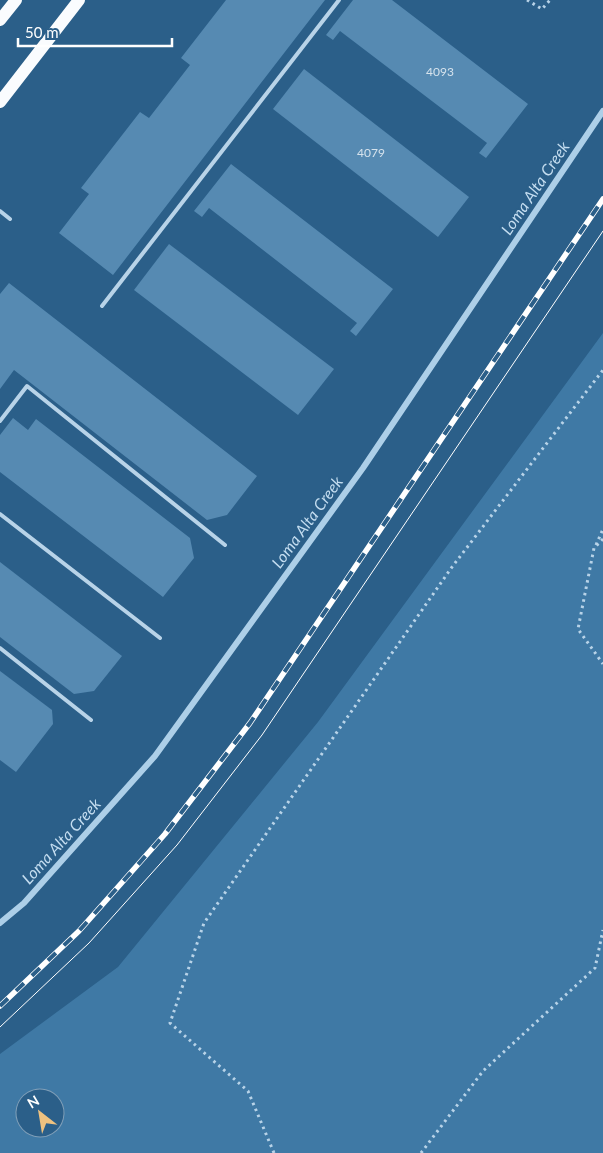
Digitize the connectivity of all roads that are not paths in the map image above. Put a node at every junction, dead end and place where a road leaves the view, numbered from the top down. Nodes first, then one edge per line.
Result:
1 (16, 0) edge
2 (78, 0) edge
3 (339, 0) edge
4 (0, 20) edge
5 (0, 102) edge
6 (0, 211) edge
7 (10, 218) dead end
8 (102, 306) dead end
9 (0, 421) edge
10 (0, 514) edge
11 (225, 545) dead end
12 (160, 638) dead end
13 (0, 648) edge
14 (91, 720) dead end

1 - 4 main road
2 - 5 main road
3 - 8 lane
6 - 7 lane
9 - 11 lane
10 - 12 lane
13 - 14 lane

